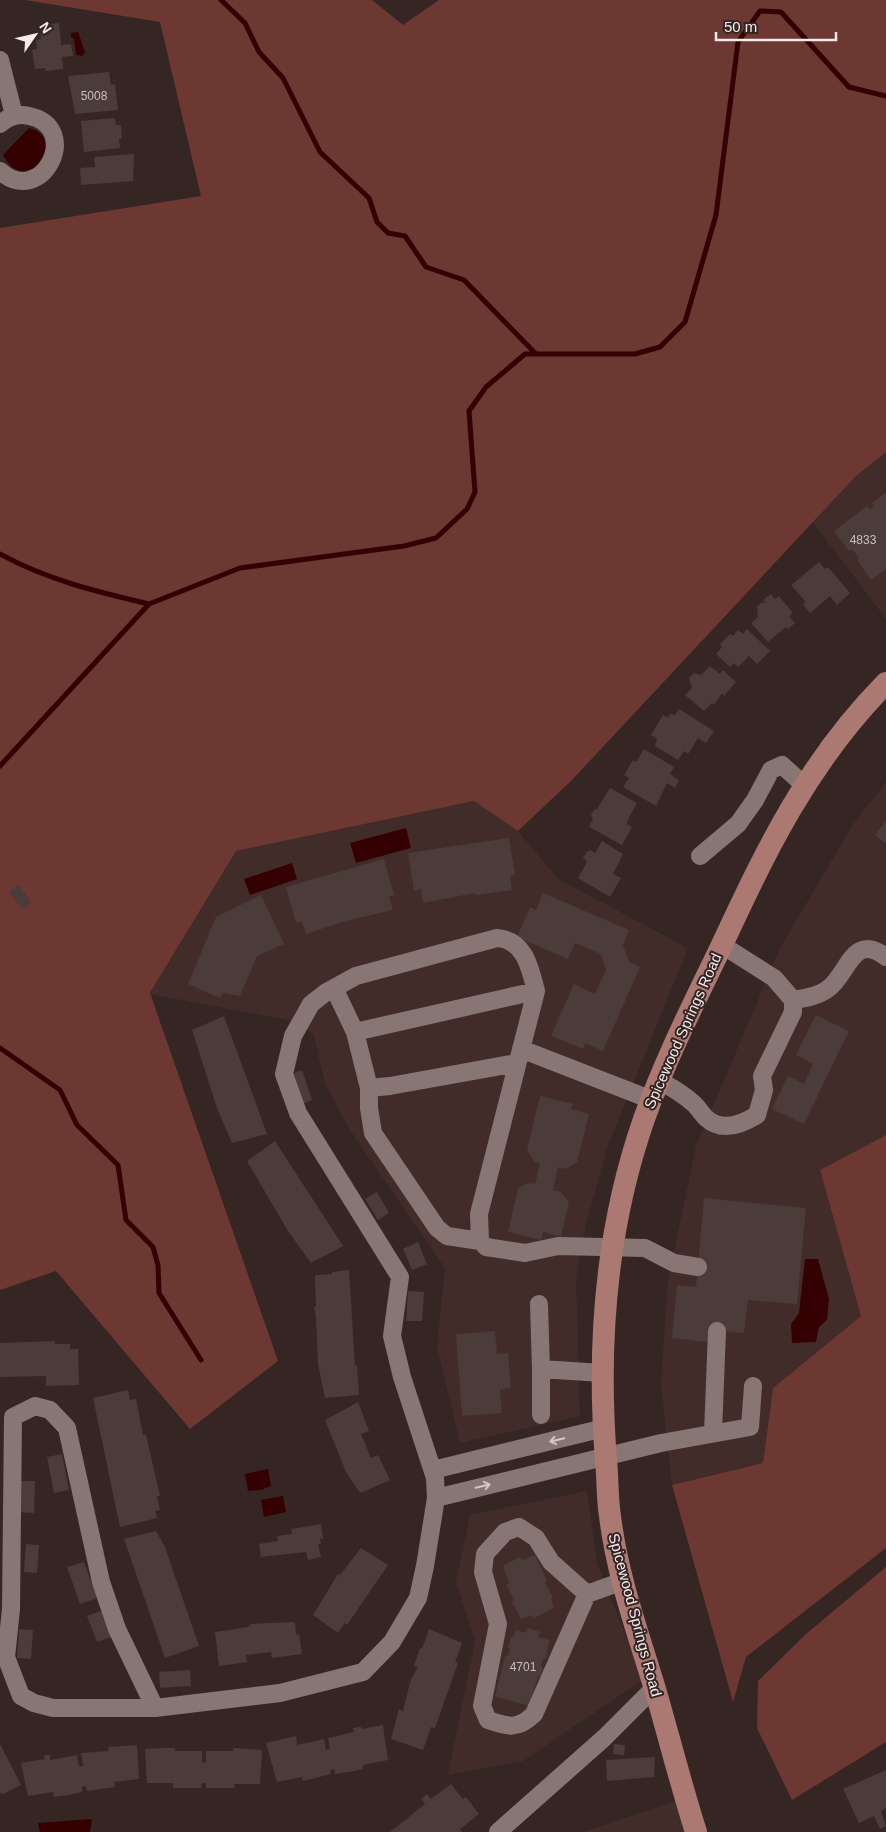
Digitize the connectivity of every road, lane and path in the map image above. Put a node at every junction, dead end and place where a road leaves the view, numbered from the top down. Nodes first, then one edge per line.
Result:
1 (0, 60) edge
2 (7, 120) edge
3 (0, 171) edge
4 (886, 683) edge
5 (804, 785) junction
6 (700, 856) dead end
7 (722, 945) junction
8 (886, 956) edge
9 (334, 988) junction
10 (536, 991) junction
11 (793, 1000) junction
12 (355, 1032) junction
13 (519, 1056) junction
14 (369, 1088) junction
15 (656, 1090) junction
16 (480, 1241) junction
17 (612, 1246) junction
18 (698, 1267) dead end
19 (539, 1304) dead end
20 (717, 1331) dead end
21 (541, 1370) junction
22 (602, 1373) junction
23 (753, 1386) dead end
24 (541, 1415) dead end
25 (604, 1428) junction
26 (713, 1433) junction
27 (606, 1456) junction
28 (433, 1470) junction
29 (436, 1498) junction
30 (623, 1581) junction
31 (587, 1594) junction
32 (654, 1688) junction
33 (155, 1708) junction
34 (498, 1832) edge
35 (696, 1832) edge

1 - 2 street
2 - 3 street
4 - 5 main road, Spicewood Springs Road
5 - 6 street
5 - 7 main road, Spicewood Springs Road
7 - 11 street
7 - 15 main road, Spicewood Springs Road
8 - 11 street
9 - 10 street
9 - 12 street
9 - 28 street
10 - 12 street
10 - 13 street
11 - 15 street
12 - 14 street
13 - 14 street
13 - 15 street
13 - 16 street
14 - 16 street
15 - 17 main road, Spicewood Springs Road
16 - 17 street
17 - 18 street
17 - 22 main road, Spicewood Springs Road
19 - 21 street
20 - 26 street
21 - 22 street
21 - 24 street
22 - 25 main road, Spicewood Springs Road
23 - 26 street
25 - 27 main road, Spicewood Springs Road
25 -> 28 street
26 - 27 street
29 -> 27 street
27 - 30 main road, Spicewood Springs Road
28 - 29 street
29 - 33 street
30 - 31 street
30 - 32 main road, Spicewood Springs Road
31 - 31 street
32 - 34 street
32 - 35 main road, Spicewood Springs Road
33 - 33 street

